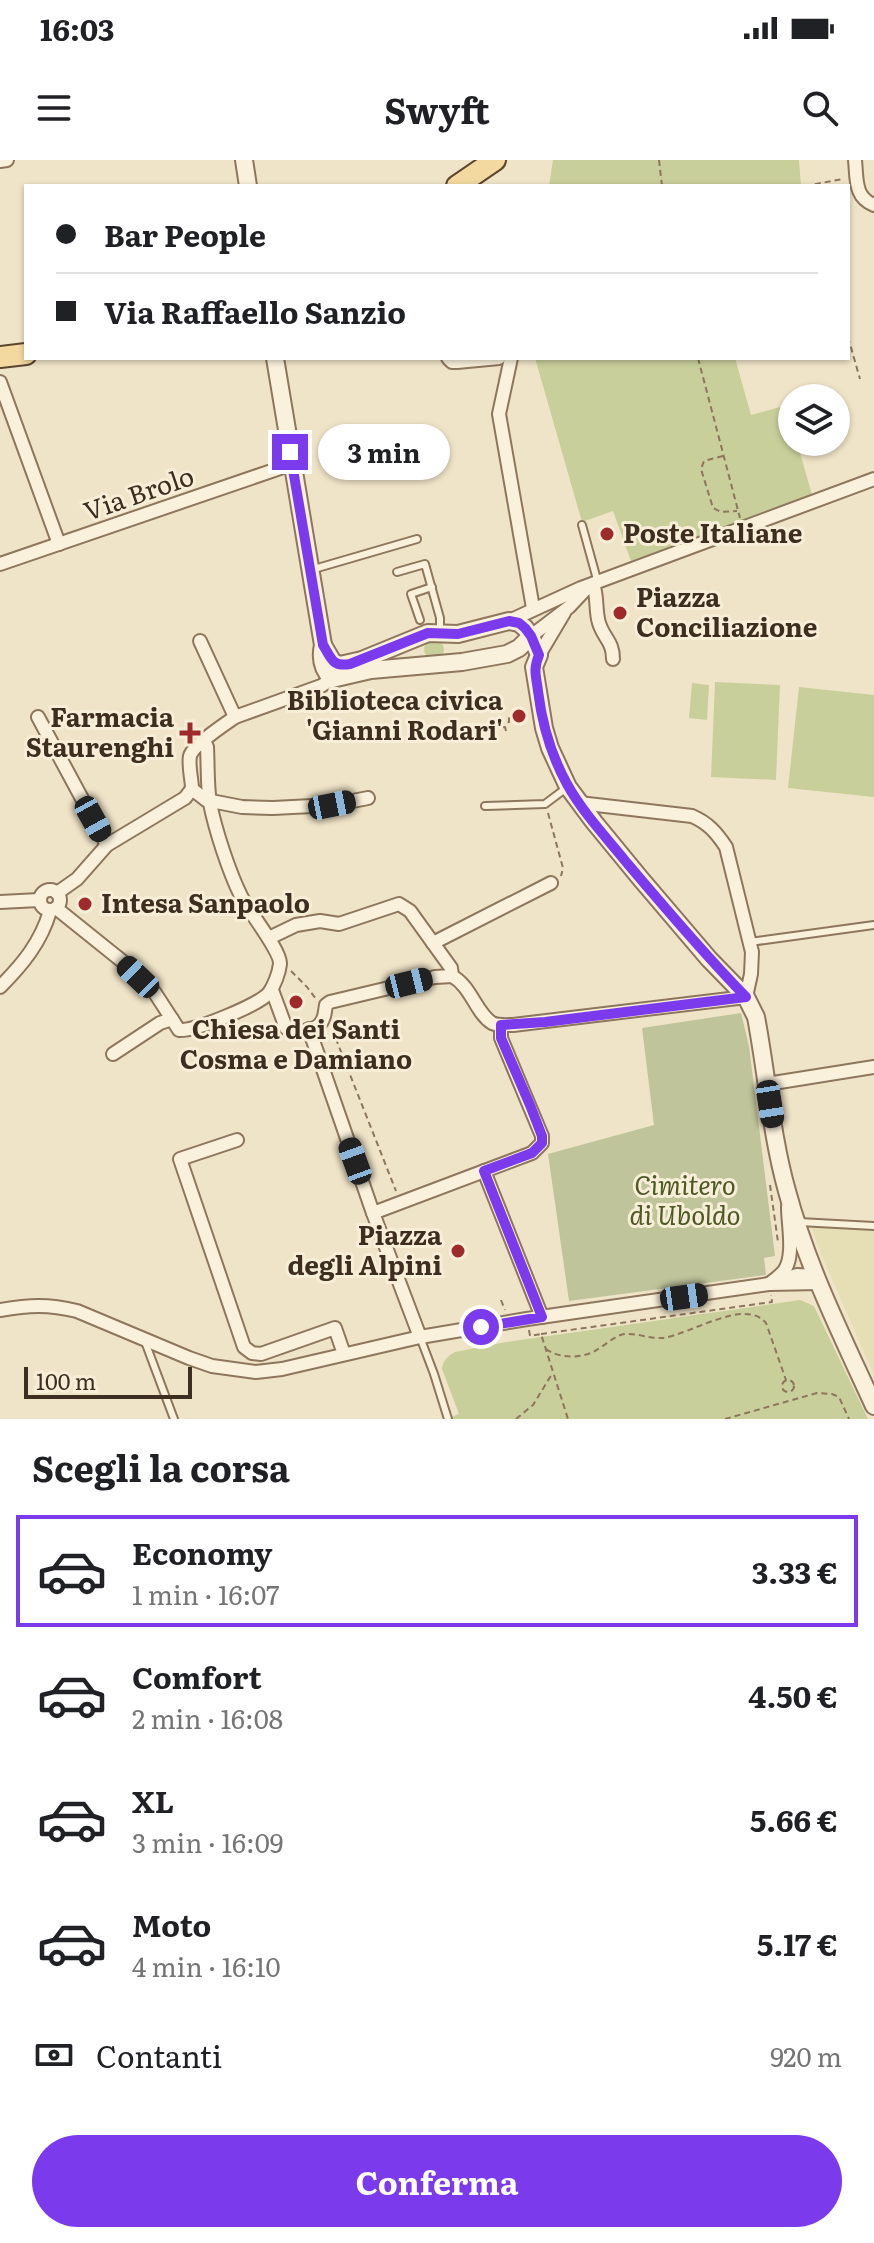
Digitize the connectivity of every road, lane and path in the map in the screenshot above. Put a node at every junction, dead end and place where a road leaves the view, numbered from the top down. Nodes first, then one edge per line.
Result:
1 (7, 160) edge
2 (244, 160) edge
3 (495, 160) edge
4 (659, 160) edge
5 (855, 160) edge
6 (0, 161) edge
7 (856, 177) junction
8 (829, 181) junction
9 (248, 184) edge
10 (460, 184) edge
11 (662, 184) edge
12 (815, 184) edge
13 (826, 184) edge
14 (874, 205) edge
15 (850, 344) edge
16 (24, 354) edge
17 (0, 357) edge
18 (275, 360) edge
19 (450, 360) edge
20 (478, 360) edge
21 (511, 360) edge
22 (699, 360) edge
23 (860, 379) dead end
24 (0, 382) edge
25 (724, 456) junction
26 (292, 464) junction
27 (874, 479) edge
28 (738, 511) junction
29 (582, 525) dead end
30 (744, 528) junction
31 (417, 539) dead end
32 (59, 544) junction
33 (0, 564) edge
34 (311, 570) junction
35 (397, 572) dead end
36 (593, 585) junction
37 (432, 587) junction
38 (569, 607) junction
39 (533, 608) junction
40 (509, 621) junction
41 (432, 630) junction
42 (531, 636) junction
43 (200, 641) dead end
44 (323, 645) junction
45 (507, 654) junction
46 (613, 659) dead end
47 (537, 661) junction
48 (350, 664) junction
49 (445, 664) junction
50 (426, 665) junction
51 (332, 679) junction
52 (38, 717) dead end
53 (235, 717) junction
54 (513, 718) dead end
55 (506, 731) dead end
56 (204, 741) junction
57 (568, 787) junction
58 (192, 789) junction
59 (368, 798) dead end
60 (210, 801) junction
61 (579, 803) junction
62 (545, 804) junction
63 (485, 806) dead end
64 (107, 845) junction
65 (551, 883) joint
66 (57, 893) junction
67 (39, 900) junction
68 (0, 902) edge
69 (53, 910) junction
70 (874, 925) edge
71 (269, 938) junction
72 (750, 942) junction
73 (433, 943) junction
74 (280, 960) junction
75 (452, 976) junction
76 (0, 987) edge
77 (272, 990) junction
78 (746, 997) junction
79 (324, 1011) junction
80 (172, 1019) junction
81 (501, 1025) junction
82 (309, 1029) junction
83 (113, 1054) dead end
84 (874, 1067) edge
85 (767, 1084) junction
86 (237, 1140) dead end
87 (484, 1171) junction
88 (769, 1176) dead end
89 (787, 1193) junction
90 (401, 1203) junction
91 (373, 1213) junction
92 (795, 1222) junction
93 (874, 1226) edge
94 (779, 1253) dead end
95 (817, 1280) junction
96 (770, 1291) junction
97 (0, 1310) edge
98 (542, 1317) junction
99 (527, 1319) junction
100 (541, 1334) junction
101 (420, 1337) junction
102 (144, 1339) junction
103 (546, 1349) junction
104 (344, 1354) junction
105 (553, 1372) junction
106 (786, 1380) dead end
107 (874, 1406) edge
108 (174, 1419) edge
109 (448, 1419) edge
110 (516, 1419) edge
111 (568, 1419) edge
112 (725, 1419) edge
113 (849, 1419) edge

1 - 6 street
2 - 9 street
3 - 10 main road
4 - 11 path
5 - 7 street
7 - 8 path
7 - 14 street
8 - 12 path
8 - 13 path
15 - 23 path
16 - 17 main road
18 - 26 street
19 - 20 street
21 - 39 street
22 - 25 path
24 - 32 street
25 - 28 path
25 - 28 path
26 - 32 street, Via Brolo
26 - 34 street
27 - 30 street
28 - 30 path
29 - 36 lane
30 - 36 street
31 - 34 lane
32 - 33 street, Via Brolo
34 - 44 street
35 - 37 lane
36 - 38 street
36 - 39 street
36 - 46 street
37 - 41 lane
37 - 41 lane
38 - 42 street
38 - 47 street
39 - 40 street
40 - 41 street
40 - 42 street
41 - 48 street
41 - 49 street
41 - 50 street
42 - 45 street
42 - 47 street
43 - 53 street
44 - 48 street
44 - 51 street
45 - 47 street
45 - 49 street
47 - 57 street
48 - 51 street
49 - 50 street
50 - 51 street
51 - 53 street
52 - 64 street
53 - 56 street
54 - 55 path
56 - 58 street
56 - 60 street
57 - 61 street
57 - 62 lane
58 - 60 street
58 - 64 street
59 - 60 street
60 - 71 street
61 - 72 street
61 - 78 street
62 - 63 lane
62 - 65 path
64 - 66 street
65 - 73 street
66 - 67 street
66 - 69 street
67 - 68 street
67 - 69 street
69 - 76 street
69 - 80 street
70 - 72 lane
71 - 73 street
71 - 74 street
72 - 78 street
73 - 75 street
74 - 77 street
74 - 79 path
75 - 79 street
75 - 81 street
77 - 80 street
77 - 82 street
78 - 81 street
78 - 85 street
79 - 82 street
79 - 90 path
80 - 83 street
81 - 87 street
82 - 91 street
84 - 85 street
85 - 89 street
86 - 104 street
87 - 90 street
87 - 98 street
88 - 94 path
89 - 92 street
89 - 96 street
90 - 91 street
91 - 101 street
92 - 93 lane
92 - 95 street
95 - 96 street
95 - 107 street
96 - 98 street
96 - 100 path
97 - 102 street
98 - 99 street
99 - 100 path
99 - 101 street
100 - 103 path
101 - 104 street
101 - 109 lane
102 - 104 street
102 - 108 lane
103 - 105 path
103 - 106 path
105 - 110 path
105 - 111 path
112 - 113 path

